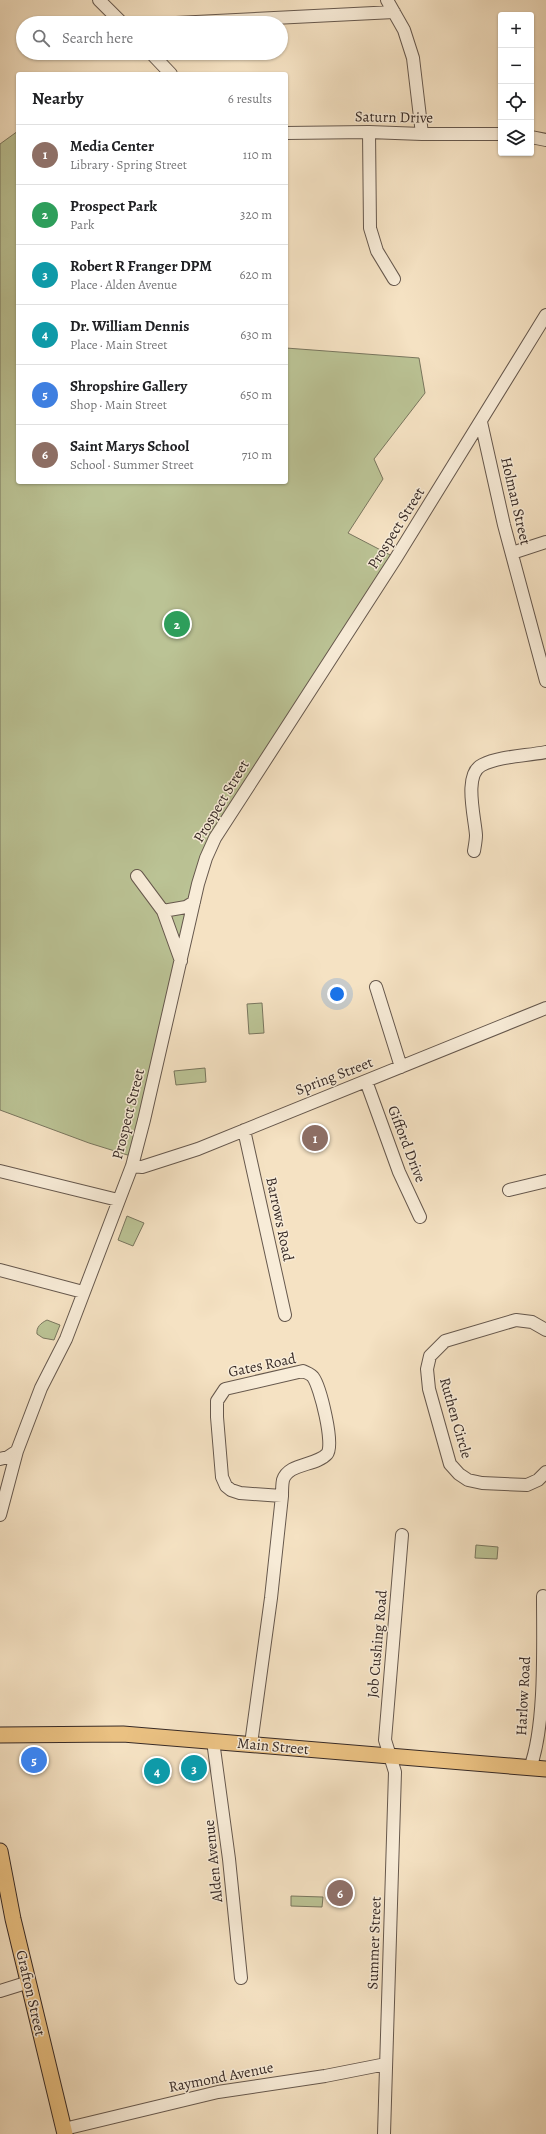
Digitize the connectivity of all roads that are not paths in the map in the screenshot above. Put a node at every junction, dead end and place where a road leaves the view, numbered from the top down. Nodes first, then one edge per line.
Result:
1 (98, 0) edge
2 (387, 0) edge
3 (394, 12) junction
4 (115, 16) edge
5 (288, 17) edge
6 (158, 60) edge
7 (169, 72) edge
8 (368, 132) junction
9 (288, 133) edge
10 (422, 134) junction
11 (498, 134) edge
12 (534, 138) edge
13 (546, 140) edge
14 (394, 279) dead end
15 (546, 315) edge
16 (481, 422) junction
17 (467, 444) junction
18 (487, 449) junction
19 (546, 542) edge
20 (512, 553) junction
21 (546, 680) edge
22 (546, 752) edge
23 (474, 850) dead end
24 (137, 876) dead end
25 (194, 902) junction
26 (163, 911) junction
27 (181, 961) junction
28 (376, 987) dead end
29 (546, 1008) edge
30 (401, 1067) junction
31 (366, 1081) junction
32 (244, 1130) junction
33 (132, 1166) junction
34 (0, 1171) edge
35 (546, 1181) edge
36 (509, 1190) dead end
37 (118, 1200) junction
38 (420, 1217) dead end
39 (0, 1270) edge
40 (83, 1292) junction
41 (285, 1315) dead end
42 (546, 1330) edge
43 (17, 1451) junction
44 (0, 1459) edge
45 (12, 1467) junction
46 (0, 1472) edge
47 (546, 1472) edge
48 (282, 1496) junction
49 (0, 1515) edge
50 (402, 1535) dead end
51 (543, 1596) dead end
52 (0, 1735) edge
53 (213, 1741) junction
54 (251, 1744) junction
55 (388, 1755) junction
56 (530, 1768) junction
57 (546, 1769) edge
58 (0, 1851) edge
59 (241, 1978) dead end
60 (29, 1982) junction
61 (0, 1991) edge
62 (386, 2064) junction
63 (64, 2131) edge
64 (384, 2134) edge

1 - 4 street
2 - 3 street
3 - 5 street
3 - 10 street
6 - 7 street
8 - 9 street, Saturn Drive
8 - 10 street, Saturn Drive
8 - 14 street
10 - 11 street, Saturn Drive
12 - 13 street
15 - 16 street, Prospect Street
16 - 17 street, Prospect Street
16 - 18 street, Holman Street
17 - 18 street
17 - 25 street, Prospect Street
18 - 20 street, Holman Street
19 - 20 street
20 - 21 street, Holman Street
22 - 23 street
24 - 26 street
25 - 26 street
25 - 27 street, Prospect Street
26 - 27 street
27 - 33 street, Prospect Street
28 - 30 street
29 - 30 street, Spring Street
30 - 31 street, Spring Street
31 - 32 street, Spring Street
31 - 38 street, Gifford Drive
32 - 33 street, Spring Street
32 - 41 street, Barrows Road
33 - 37 street, Prospect Street
34 - 37 street
35 - 36 street
37 - 40 street, Prospect Street
39 - 40 street
40 - 43 street, Prospect Street
42 - 47 street, Ruthen Circle
43 - 44 street
43 - 45 street, Prospect Street
45 - 46 street
45 - 49 street, Prospect Street
48 - 48 street, Gates Road
48 - 54 street, Gates Road
50 - 55 street, Job Cushing Road
51 - 56 street, Harlow Road
52 - 53 main road, Main Street
53 - 54 main road, Main Street
53 - 59 street, Alden Avenue
54 - 55 main road, Main Street
55 - 56 main road, Main Street
55 - 62 street, Summer Street
56 - 57 main road, Main Street
58 - 60 main road, Grafton Street
60 - 61 street
60 - 63 main road, Grafton Street
62 - 63 street, Raymond Avenue
62 - 64 street, Summer Street

